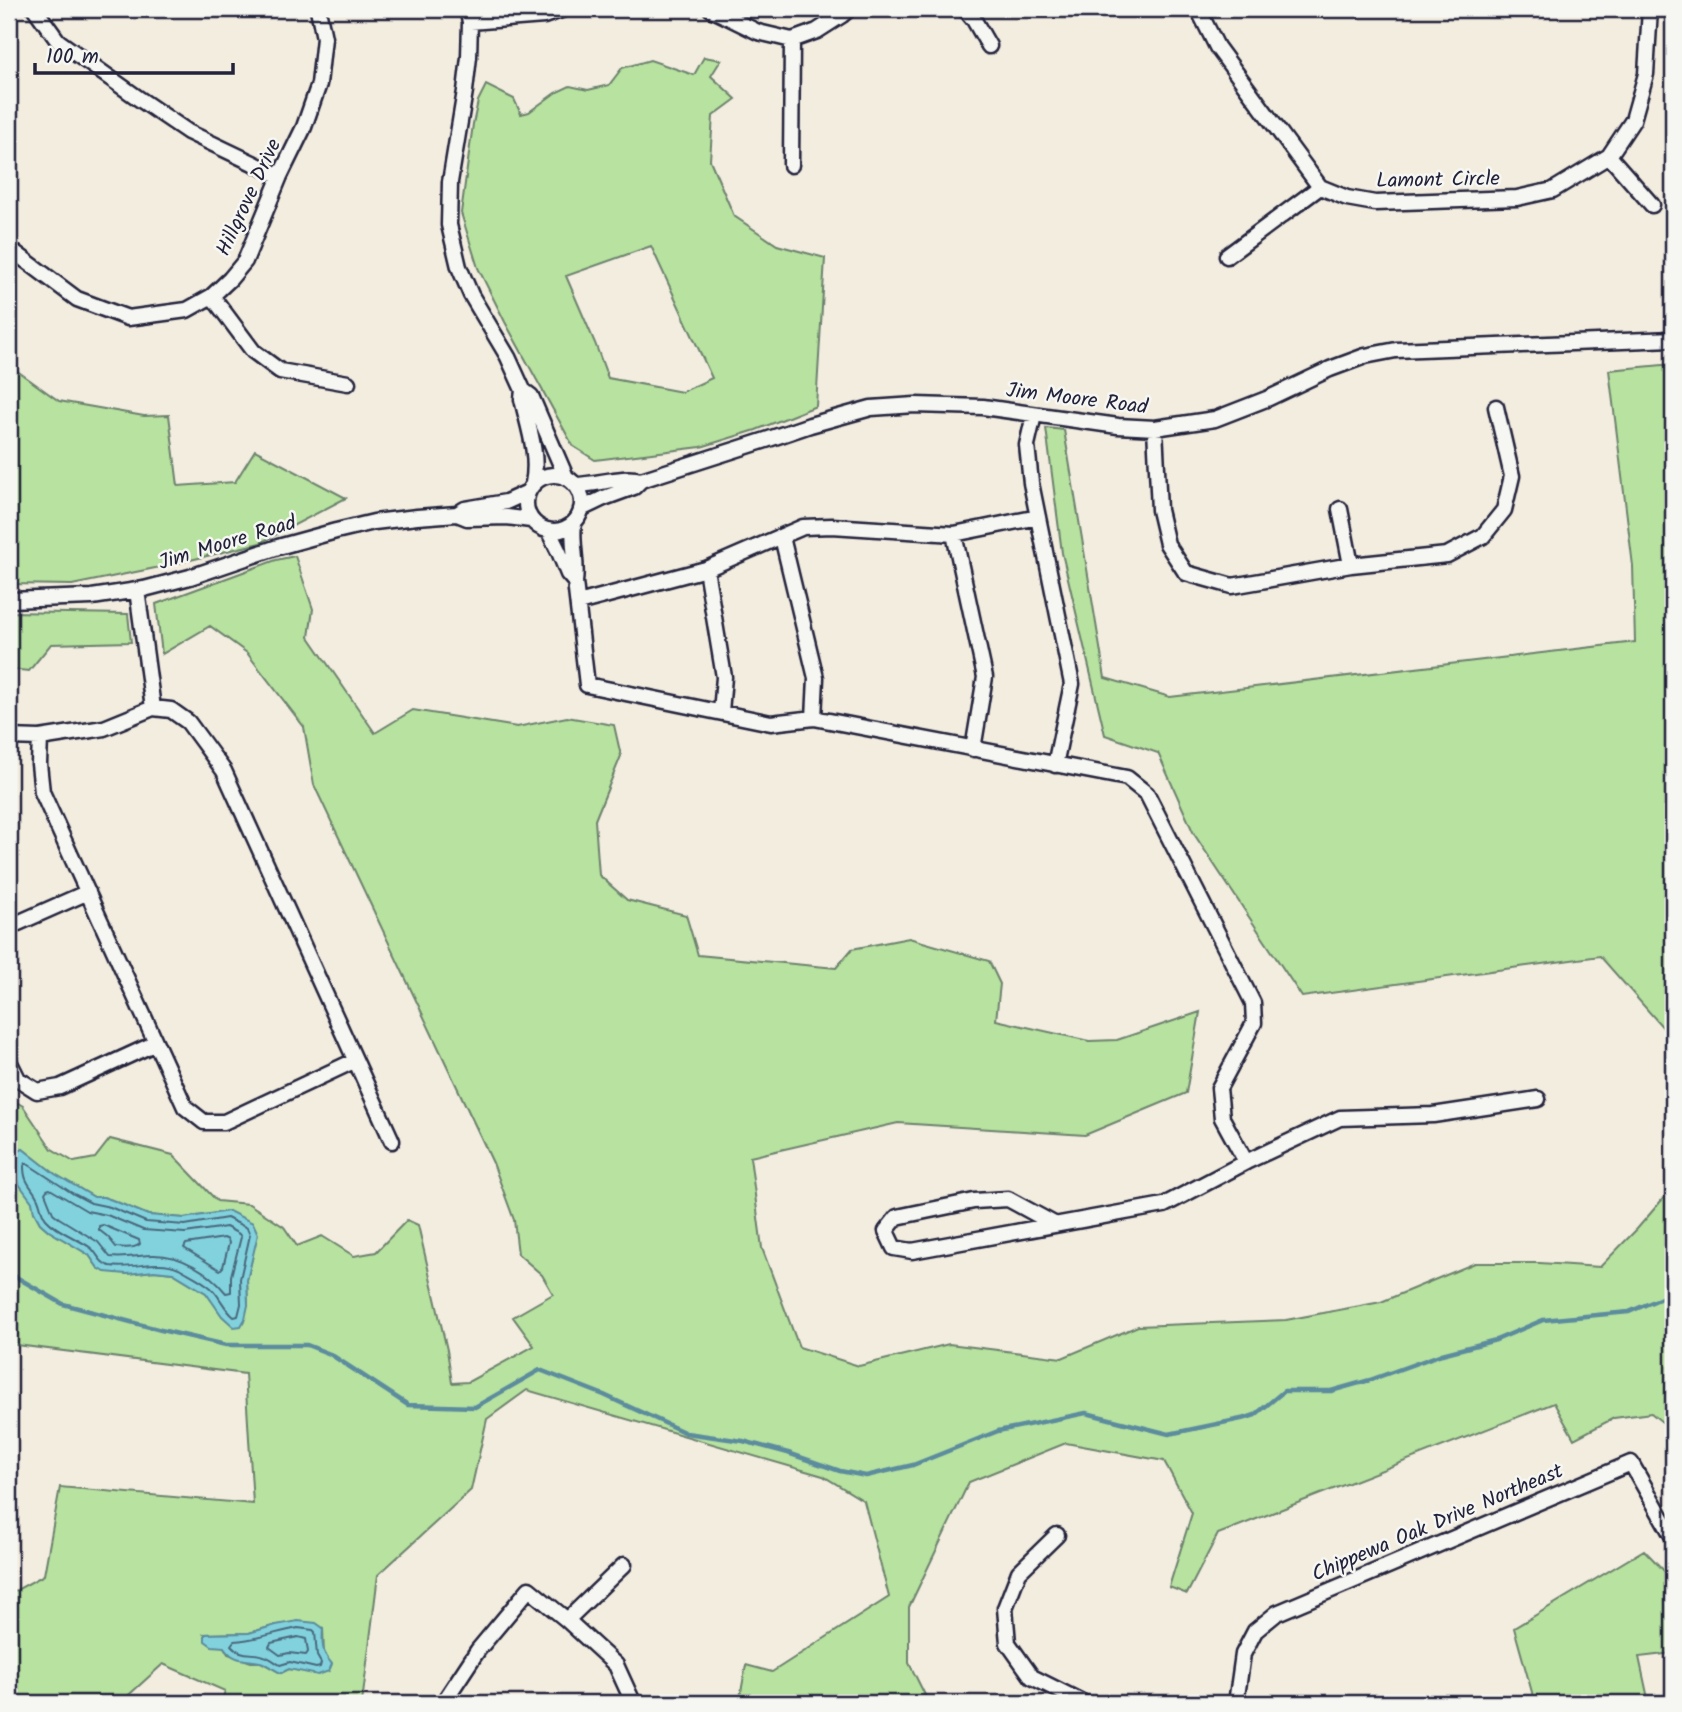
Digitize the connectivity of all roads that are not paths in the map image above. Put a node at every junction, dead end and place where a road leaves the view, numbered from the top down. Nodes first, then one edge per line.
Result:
1 (35, 9) edge
2 (318, 9) edge
3 (564, 9) edge
4 (711, 9) edge
5 (849, 9) edge
6 (965, 9) edge
7 (1198, 9) edge
8 (1650, 9) edge
9 (469, 15) edge
10 (792, 40) junction
11 (989, 46) dead end
12 (1609, 156) junction
13 (790, 165) dead end
14 (280, 176) junction
15 (1320, 187) junction
16 (1652, 205) dead end
17 (9, 248) edge
18 (1227, 256) dead end
19 (212, 296) junction
20 (1673, 339) edge
21 (348, 383) dead end
22 (523, 390) junction
23 (1496, 407) dead end
24 (1034, 415) junction
25 (1155, 428) junction
26 (640, 480) junction
27 (570, 481) junction
28 (531, 487) junction
29 (1340, 509) dead end
30 (457, 514) junction
31 (577, 516) junction
32 (1038, 517) junction
33 (531, 520) junction
34 (548, 530) junction
35 (954, 534) junction
36 (782, 537) junction
37 (1351, 565) junction
38 (706, 569) junction
39 (575, 582) junction
40 (137, 590) junction
41 (9, 600) edge
42 (578, 603) junction
43 (153, 708) junction
44 (721, 712) junction
45 (814, 718) junction
46 (9, 737) edge
47 (40, 738) junction
48 (974, 749) junction
49 (1055, 765) junction
50 (88, 892) junction
51 (9, 927) edge
52 (156, 1043) junction
53 (9, 1061) edge
54 (354, 1061) junction
55 (1538, 1099) dead end
56 (392, 1141) dead end
57 (1246, 1162) junction
58 (1054, 1224) junction
59 (1057, 1535) dead end
60 (1673, 1537) edge
61 (624, 1565) dead end
62 (567, 1620) junction
63 (443, 1703) edge
64 (631, 1703) edge
65 (1084, 1703) edge
66 (1236, 1703) edge

1 - 14 street
2 - 14 street, Hillgrove Drive
3 - 9 street
4 - 10 street
5 - 10 street
6 - 11 street
7 - 15 street
8 - 12 street, Lamont Circle
9 - 22 street
10 - 13 street
12 - 15 street, Lamont Circle
12 - 16 street
14 - 19 street, Hillgrove Drive
15 - 18 street
17 - 19 street, Hillgrove Drive
19 - 21 street
20 - 25 street, Jim Moore Road
22 - 27 street
22 - 28 street
23 - 37 street
24 - 25 street, Jim Moore Road
24 - 26 street, Jim Moore Road
24 - 32 street
25 - 37 street
26 - 27 street, Jim Moore Road
26 - 31 street, Jim Moore Road
27 - 28 street
27 - 31 street
28 - 30 street, Jim Moore Road
28 - 33 street
29 - 37 street
30 - 33 street, Jim Moore Road
30 - 40 street, Jim Moore Road
31 - 34 street
31 - 39 street
32 - 35 street
32 - 49 street
33 - 34 street
34 - 39 street
35 - 36 street
35 - 48 street
36 - 38 street
36 - 45 street
38 - 42 street
38 - 44 street
39 - 42 street
40 - 41 street, Jim Moore Road
40 - 43 street
42 - 44 street
43 - 47 street
43 - 54 street
44 - 45 street
45 - 48 street
46 - 47 street
47 - 50 street
48 - 49 street
49 - 57 street
50 - 51 street
50 - 52 street
52 - 53 street
52 - 54 street
54 - 56 street
55 - 57 street
57 - 58 street
58 - 58 street
59 - 65 street
60 - 66 street, Chippewa Oak Drive Northeast
61 - 62 street
62 - 63 street
62 - 64 street

